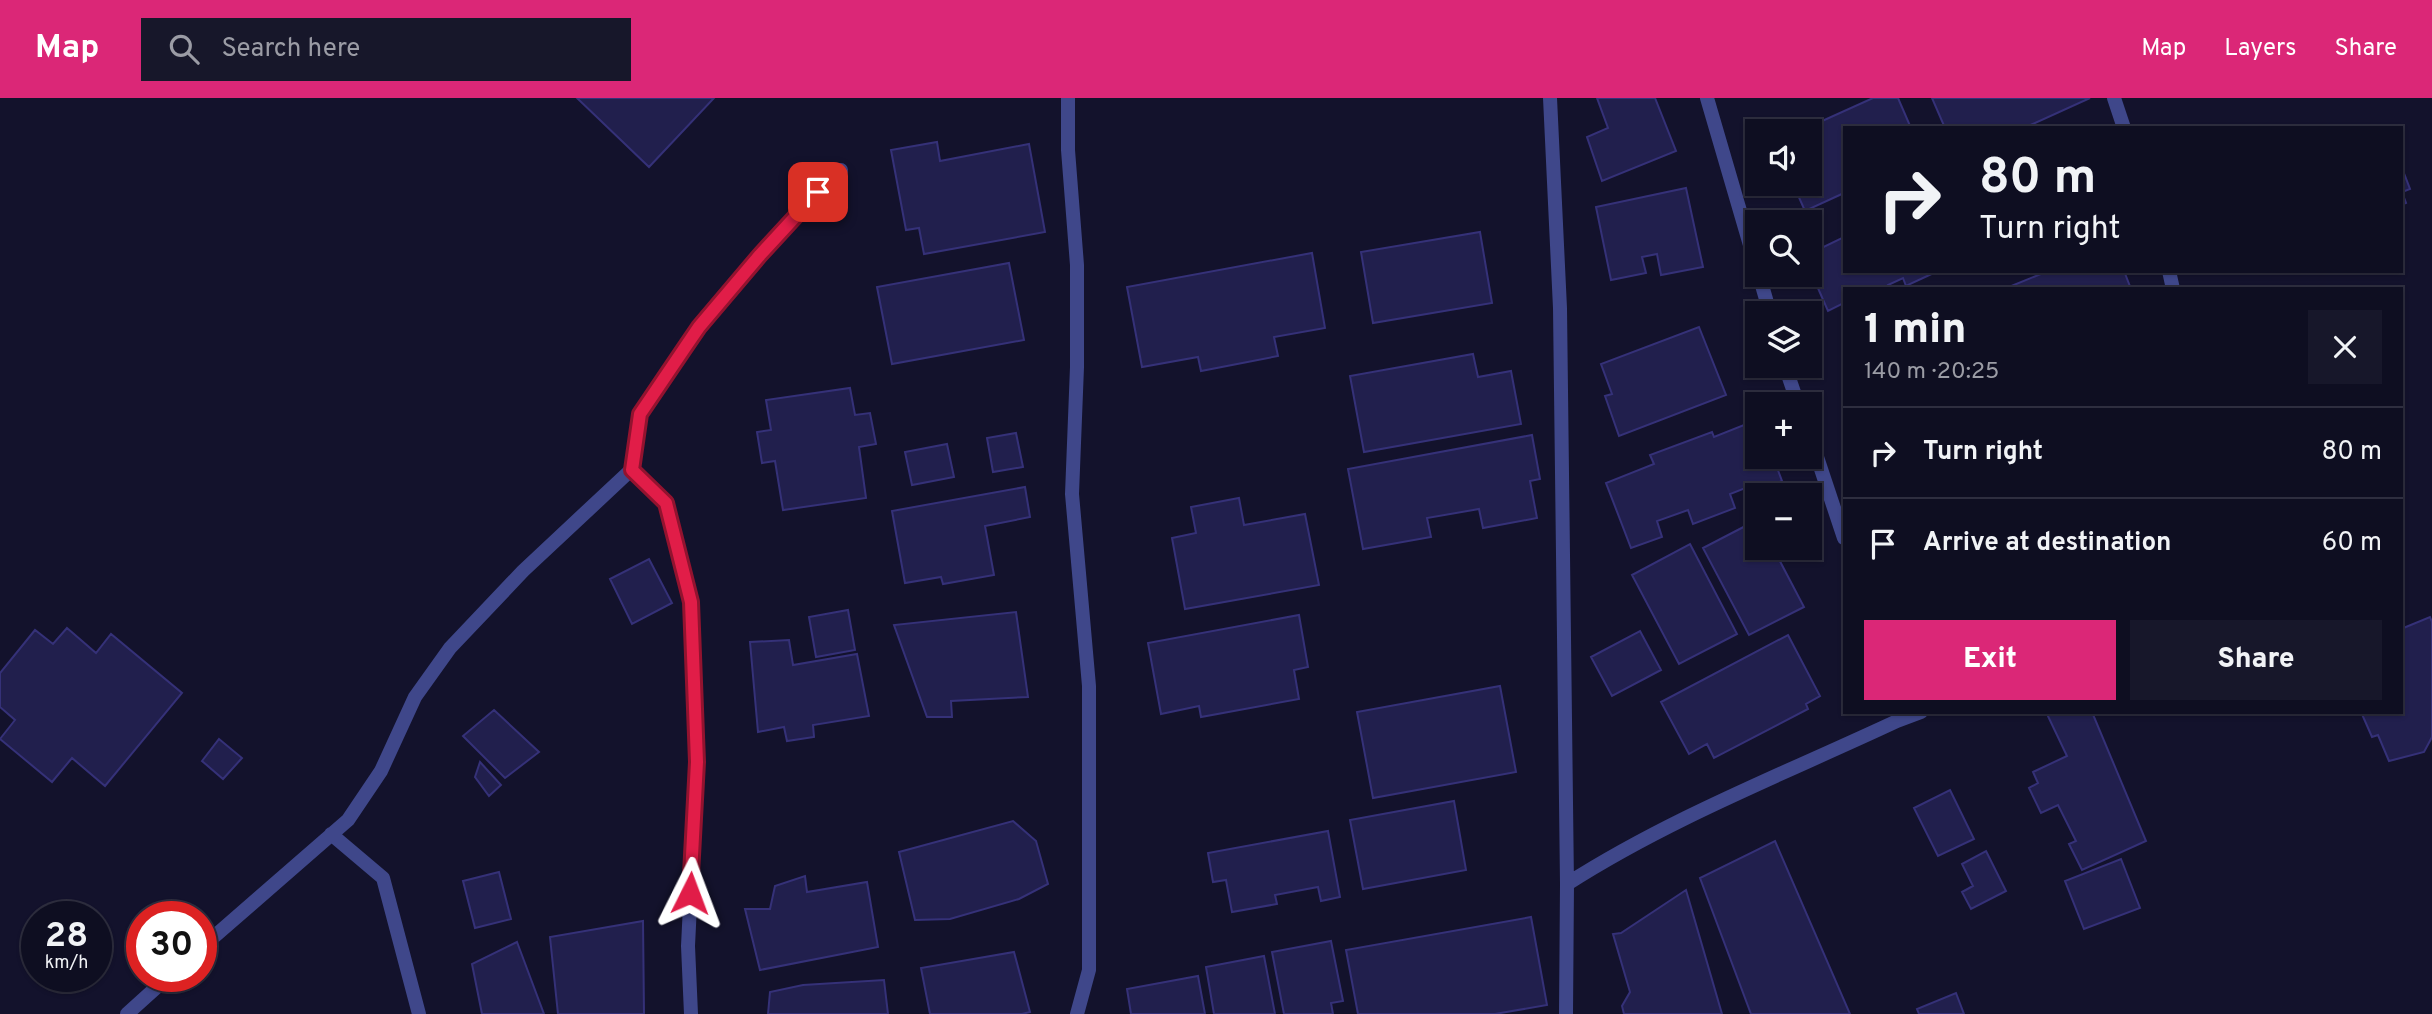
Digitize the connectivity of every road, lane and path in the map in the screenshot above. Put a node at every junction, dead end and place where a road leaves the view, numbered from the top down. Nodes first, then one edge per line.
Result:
1 (1068, 98) edge
2 (1550, 98) edge
3 (1707, 98) edge
4 (2114, 98) edge
5 (2123, 126) edge
6 (841, 170) dead end
7 (1745, 228) edge
8 (1821, 469) edge
9 (632, 470) junction
10 (1843, 535) edge
11 (1896, 717) edge
12 (331, 834) junction
13 (1567, 884) junction
14 (217, 934) edge
15 (151, 992) edge
16 (127, 1014) edge
17 (419, 1014) edge
18 (691, 1014) edge
19 (1077, 1014) edge
20 (1566, 1014) edge

1 - 19 street
2 - 13 street
3 - 7 street
4 - 5 street
6 - 9 street
8 - 10 street
9 - 12 street
9 - 18 street
11 - 13 street
12 - 14 street
12 - 17 street
13 - 20 street
15 - 16 street

